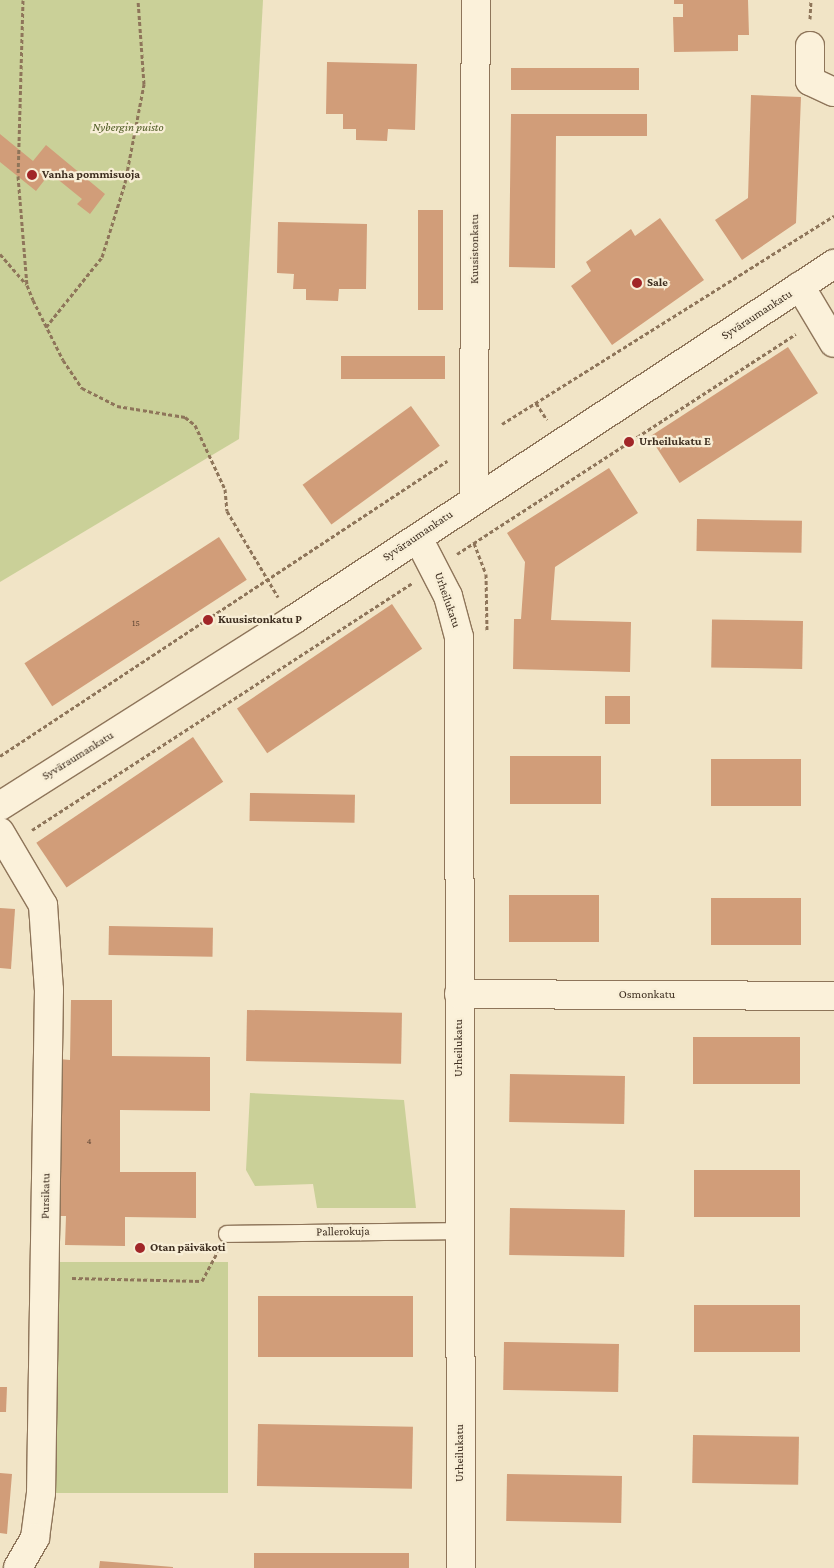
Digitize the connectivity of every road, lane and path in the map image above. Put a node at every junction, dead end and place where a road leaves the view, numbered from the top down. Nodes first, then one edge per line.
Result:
1 (23, 0) edge
2 (138, 0) edge
3 (476, 0) edge
4 (810, 46) dead end
5 (834, 92) edge
6 (834, 216) edge
7 (0, 254) edge
8 (834, 264) edge
9 (27, 285) junction
10 (800, 286) junction
11 (46, 326) junction
12 (834, 343) edge
13 (475, 441) junction
14 (474, 498) junction
15 (418, 538) junction
16 (268, 581) junction
17 (293, 620) junction
18 (0, 756) edge
19 (0, 806) edge
20 (0, 832) edge
21 (459, 994) junction
22 (834, 996) edge
23 (459, 1231) junction
24 (227, 1234) joint
25 (46, 1278) junction
26 (18, 1568) edge
27 (461, 1568) edge

1 - 9 path
2 - 11 path
3 - 13 street, Kuusistonkatu
4 - 5 street
6 - 13 path
7 - 9 path
8 - 10 street, Syväraumankatu
9 - 11 path
10 - 12 street
10 - 14 street, Syväraumankatu
11 - 16 path
13 - 14 street, Kuusistonkatu
13 - 16 path
14 - 15 street, Syväraumankatu
15 - 17 street, Syväraumankatu
15 - 21 street, Urheilukatu
16 - 17 path
16 - 18 path
17 - 19 street, Syväraumankatu
20 - 25 street, Pursikatu
21 - 22 street, Osmonkatu
21 - 23 street, Urheilukatu
23 - 24 lane, Pallerokuja
23 - 27 street, Urheilukatu
24 - 25 path
25 - 26 street, Pursikatu

